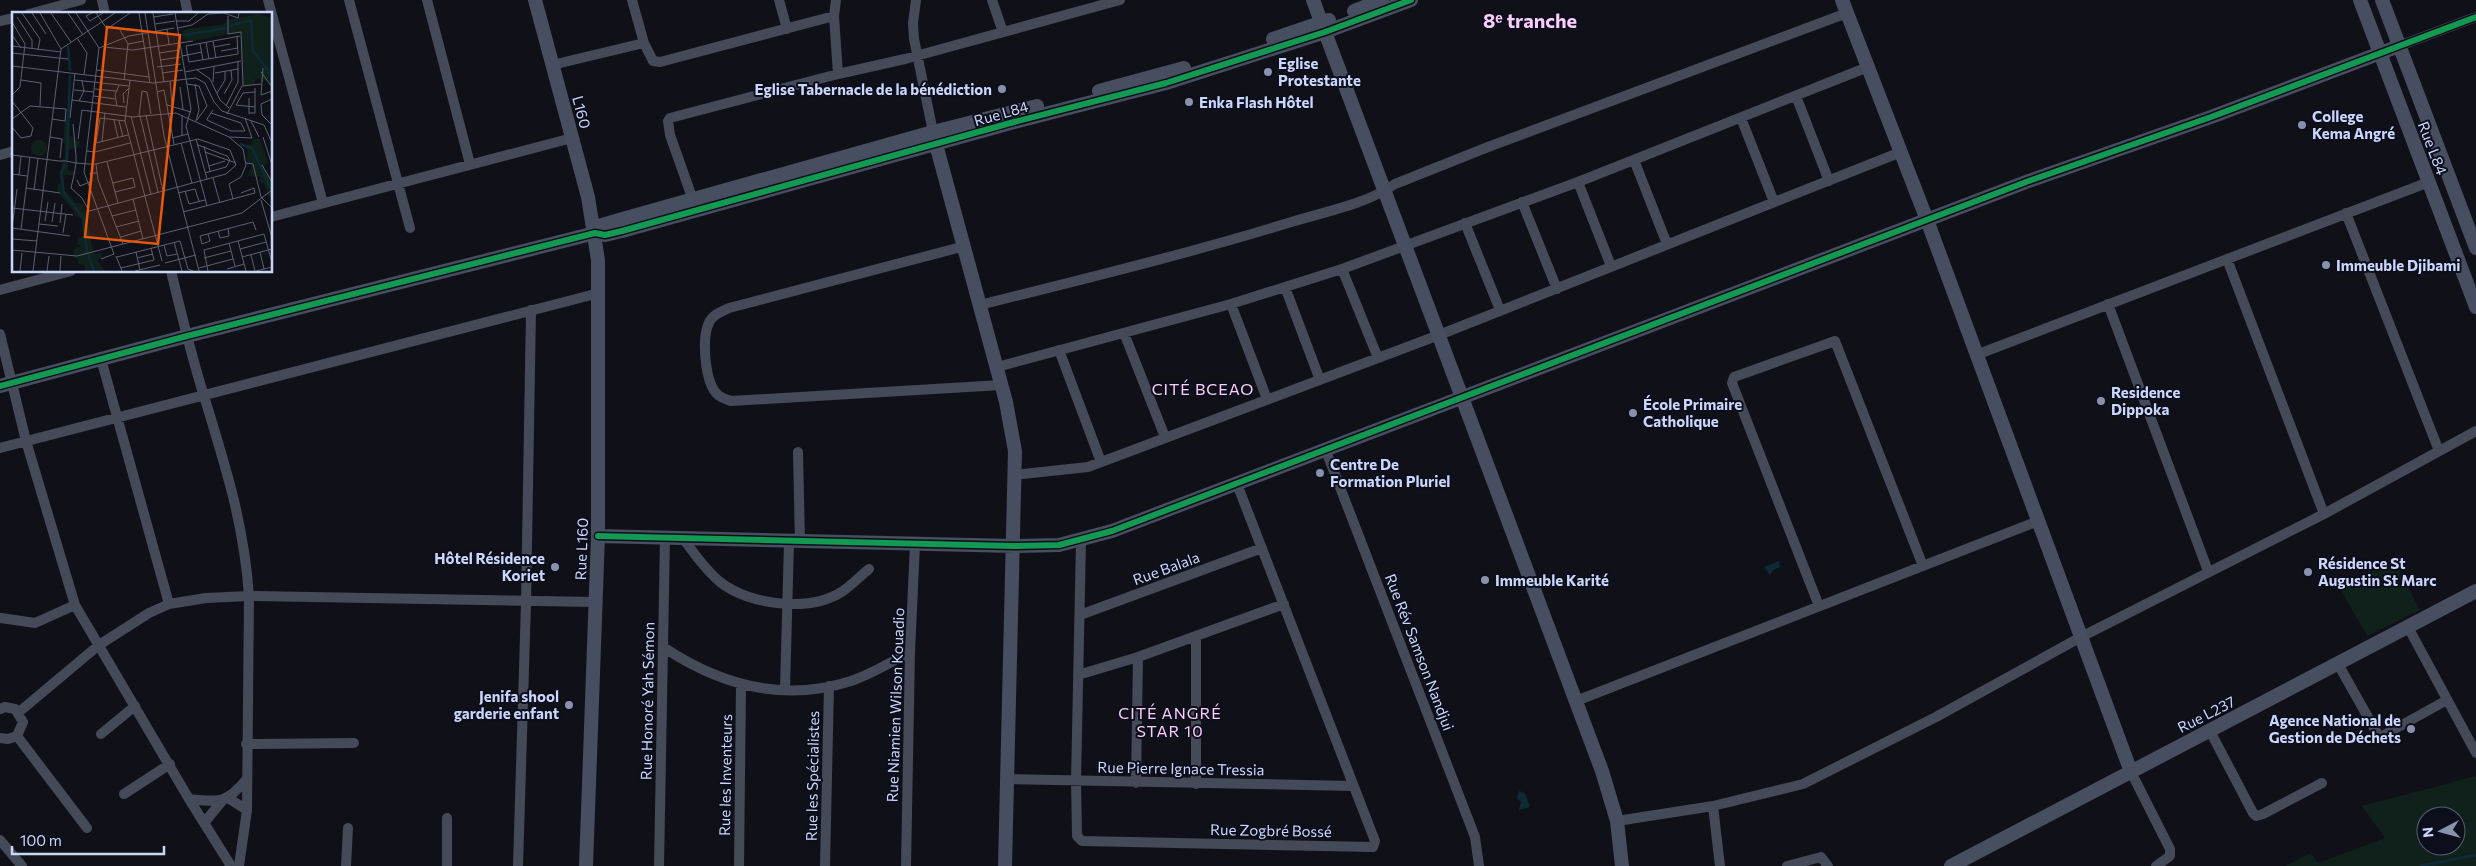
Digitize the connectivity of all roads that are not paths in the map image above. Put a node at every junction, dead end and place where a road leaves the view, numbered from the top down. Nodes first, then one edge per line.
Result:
1 (81, 0) edge
2 (349, 0) edge
3 (427, 0) edge
4 (535, 0) edge
5 (632, 0) edge
6 (779, 0) edge
7 (836, 0) edge
8 (916, 0) edge
9 (992, 0) edge
10 (1120, 0) edge
11 (1313, 0) edge
12 (1382, 0) edge
13 (1411, 0) edge
14 (2360, 0) edge
15 (2382, 0) edge
16 (1845, 7) edge
17 (36, 12) edge
18 (272, 15) edge
19 (834, 16) junction
20 (2476, 17) edge
21 (1323, 27) junction
22 (787, 29) junction
23 (1003, 32) junction
24 (644, 43) junction
25 (2399, 46) junction
26 (2380, 53) junction
27 (917, 55) junction
28 (552, 65) junction
29 (1868, 67) junction
30 (838, 74) junction
31 (1796, 96) junction
32 (1741, 118) junction
33 (572, 138) junction
34 (935, 138) junction
35 (1901, 152) junction
36 (1634, 160) junction
37 (470, 164) junction
38 (1829, 180) junction
39 (1578, 182) junction
40 (2429, 182) junction
41 (398, 183) junction
42 (1384, 192) junction
43 (693, 200) junction
44 (1522, 202) junction
45 (1774, 202) junction
46 (323, 204) junction
47 (2346, 213) junction
48 (272, 217) edge
49 (1927, 220) junction
50 (1465, 223) junction
51 (410, 228) dead end
52 (595, 234) junction
53 (1667, 244) junction
54 (964, 246) junction
55 (1404, 246) junction
56 (2476, 248) edge
57 (2227, 258) junction
58 (1611, 266) junction
59 (1342, 269) junction
60 (67, 272) edge
61 (170, 272) edge
62 (1285, 288) junction
63 (1557, 289) junction
64 (0, 290) edge
65 (599, 293) junction
66 (1231, 304) junction
67 (2108, 304) junction
68 (980, 305) junction
69 (2476, 307) edge
70 (531, 310) junction
71 (1500, 310) junction
72 (1124, 333) junction
73 (0, 334) edge
74 (1439, 335) junction
75 (187, 336) junction
76 (1059, 350) junction
77 (1976, 355) junction
78 (1378, 358) junction
79 (101, 359) junction
80 (997, 367) junction
81 (1320, 380) junction
82 (6, 384) edge
83 (1001, 385) junction
84 (203, 396) junction
85 (1266, 399) junction
86 (1463, 399) junction
87 (118, 417) junction
88 (2476, 431) edge
89 (1165, 437) junction
90 (26, 441) junction
91 (0, 448) edge
92 (1326, 451) junction
93 (2439, 451) junction
94 (798, 452) dead end
95 (1101, 462) junction
96 (1014, 475) junction
97 (1237, 484) junction
98 (2324, 514) junction
99 (2038, 521) junction
100 (598, 536) junction
101 (665, 538) junction
102 (683, 538) junction
103 (1081, 541) junction
104 (794, 542) junction
105 (915, 544) junction
106 (1014, 546) junction
107 (1262, 548) junction
108 (1923, 566) junction
109 (869, 569) dead end
110 (2208, 571) junction
111 (2476, 591) edge
112 (249, 596) junction
113 (595, 602) junction
114 (526, 603) junction
115 (170, 604) junction
116 (786, 604) junction
117 (1284, 604) junction
118 (75, 605) junction
119 (1818, 606) junction
120 (1080, 615) junction
121 (1, 618) edge
122 (2408, 627) junction
123 (1196, 637) junction
124 (2081, 637) junction
125 (99, 645) junction
126 (663, 647) junction
127 (910, 652) junction
128 (1138, 657) junction
129 (2338, 664) junction
130 (1078, 675) junction
131 (741, 685) junction
132 (829, 686) junction
133 (785, 689) junction
134 (1576, 700) junction
135 (2448, 700) junction
136 (135, 706) junction
137 (0, 709) edge
138 (19, 712) junction
139 (2210, 731) junction
140 (100, 734) dead end
141 (17, 736) junction
142 (0, 738) edge
143 (354, 743) dead end
144 (246, 744) junction
145 (2476, 753) edge
146 (170, 764) junction
147 (2131, 772) junction
148 (246, 780) junction
149 (1008, 780) junction
150 (1076, 781) junction
151 (1136, 783) junction
152 (2322, 783) dead end
153 (1196, 784) junction
154 (1353, 786) junction
155 (124, 794) dead end
156 (189, 799) junction
157 (225, 800) junction
158 (1713, 806) junction
159 (246, 810) junction
160 (447, 818) dead end
161 (1617, 821) junction
162 (204, 823) junction
163 (87, 828) dead end
164 (348, 828) dead end
165 (0, 840) edge
166 (22, 866) edge
167 (231, 866) edge
168 (238, 866) edge
169 (346, 866) edge
170 (447, 866) edge
171 (518, 866) edge
172 (586, 866) edge
173 (659, 866) edge
174 (739, 866) edge
175 (825, 866) edge
176 (906, 866) edge
177 (1005, 866) edge
178 (1479, 866) edge
179 (1622, 866) edge
180 (1720, 866) edge
181 (1787, 866) edge
182 (1828, 866) edge
183 (1951, 866) edge
184 (2156, 866) edge

1 - 17 street
2 - 41 street
3 - 37 street
4 - 28 street, L160
5 - 24 street
6 - 22 street
7 - 19 street
8 - 27 street
9 - 23 street
10 - 23 street
11 - 21 street
12 - 21 street, Rue L84
13 - 21 street, Rue L84
14 - 26 street, Rue L84
15 - 25 street, Rue L84
16 - 29 street
16 - 42 street
18 - 46 street
19 - 22 street
19 - 30 street
20 - 25 street
21 - 34 street, Rue L84
21 - 42 street
22 - 24 street
23 - 27 street
24 - 28 street
25 - 26 street
25 - 56 street, Rue L84
26 - 40 street, Rue L84
26 - 49 street
27 - 30 street
27 - 34 street
28 - 33 street, L160
29 - 31 street
29 - 35 street
30 - 43 street
31 - 32 street
31 - 38 street
32 - 36 street
32 - 45 street
33 - 37 street
33 - 52 street, L160
34 - 43 street, Rue L84
34 - 52 street, Rue L84
34 - 54 street
35 - 38 street
35 - 49 street
36 - 39 street
36 - 53 street
37 - 41 street
38 - 45 street
39 - 44 street
39 - 58 street
40 - 47 street
40 - 69 street, Rue L84
41 - 46 street
41 - 51 street
42 - 55 street
42 - 68 street
43 - 52 street, Rue L84
44 - 50 street
44 - 63 street
45 - 53 street
46 - 48 street
47 - 57 street
47 - 93 street
49 - 77 street
49 - 86 street
50 - 55 street
50 - 71 street
52 - 65 street, Rue L160
52 - 75 street
53 - 58 street
54 - 68 street
54 - 83 street
55 - 59 street
55 - 74 street
57 - 67 street
57 - 98 street
58 - 63 street
59 - 62 street
59 - 78 street
60 - 64 street
61 - 75 street
62 - 66 street
62 - 81 street
63 - 71 street
65 - 70 street
65 - 100 street, Rue L160
66 - 72 street
66 - 85 street
67 - 77 street
67 - 110 street
68 - 80 street
70 - 84 street
70 - 114 street
71 - 74 street
72 - 76 street
72 - 89 street
73 - 82 street
74 - 78 street
74 - 86 street
75 - 79 street
75 - 84 street
76 - 80 street
76 - 95 street
77 - 99 street
78 - 81 street
79 - 82 street
79 - 87 street
80 - 83 street
81 - 85 street
82 - 90 street
83 - 96 street
84 - 87 street
84 - 112 street
85 - 89 street
86 - 92 street
86 - 134 street
87 - 90 street
87 - 115 street
88 - 93 street
89 - 95 street
90 - 91 street
90 - 118 street
92 - 97 street
92 - 178 street, Rue Rév Samson Nandjui
93 - 98 street
94 - 104 street
95 - 96 street
96 - 106 street
97 - 103 street
97 - 107 street, Rue Zogbré Bossé
98 - 110 street
99 - 108 street
99 - 124 street
100 - 101 street
100 - 113 street, Rue L160
101 - 102 street
101 - 126 street, Rue Honoré Yah Sémon
102 - 104 street
102 - 116 street
103 - 106 street
103 - 120 street, Rue Zogbré Bossé
104 - 105 street
104 - 116 street
105 - 106 street
105 - 127 street, Rue Niamien Wilson Kouadio
106 - 149 street
107 - 117 street, Rue Zogbré Bossé
107 - 120 street, Rue Balala
108 - 119 street
108 - 119 street
109 - 116 street
110 - 124 street
111 - 122 street, Rue L237
112 - 114 street
112 - 115 street
112 - 144 street
113 - 114 street
113 - 172 street, Rue L160
114 - 171 street
115 - 125 street
116 - 133 street
117 - 123 street
117 - 154 street, Rue Zogbré Bossé
118 - 121 street
118 - 125 street
119 - 134 street
120 - 130 street, Rue Zogbré Bossé
122 - 129 street, Rue L237
122 - 135 street
123 - 128 street
123 - 153 street
124 - 147 street
124 - 158 street
125 - 136 street
125 - 138 street
126 - 131 street
126 - 173 street, Rue Honoré Yah Sémon
127 - 132 street
127 - 176 street, Rue Niamien Wilson Kouadio
128 - 130 street
128 - 151 street
129 - 135 street
129 - 139 street, Rue L237
130 - 150 street, Rue Zogbré Bossé
131 - 133 street
131 - 174 street, Rue les Inventeurs
132 - 133 street
132 - 175 street, Rue les Spécialistes
134 - 161 street
135 - 145 street
136 - 140 street
136 - 146 street
137 - 138 street
138 - 141 street
139 - 147 street, Rue L237
139 - 152 street
141 - 142 street
141 - 163 street
143 - 144 street
144 - 148 street
146 - 155 street
146 - 156 street
147 - 183 street, Rue L237
147 - 184 street
148 - 157 street
148 - 159 street
149 - 150 street, Rue Pierre Ignace Tressia
149 - 177 street
150 - 151 street, Rue Pierre Ignace Tressia
150 - 154 street, Rue Zogbré Bossé
151 - 153 street, Rue Pierre Ignace Tressia
153 - 154 street, Rue Pierre Ignace Tressia
156 - 157 street
156 - 162 street
157 - 159 street
157 - 162 street
158 - 161 street
158 - 180 street
159 - 168 street
160 - 170 street
161 - 179 street
162 - 167 street
164 - 169 street
165 - 166 street
181 - 182 street

